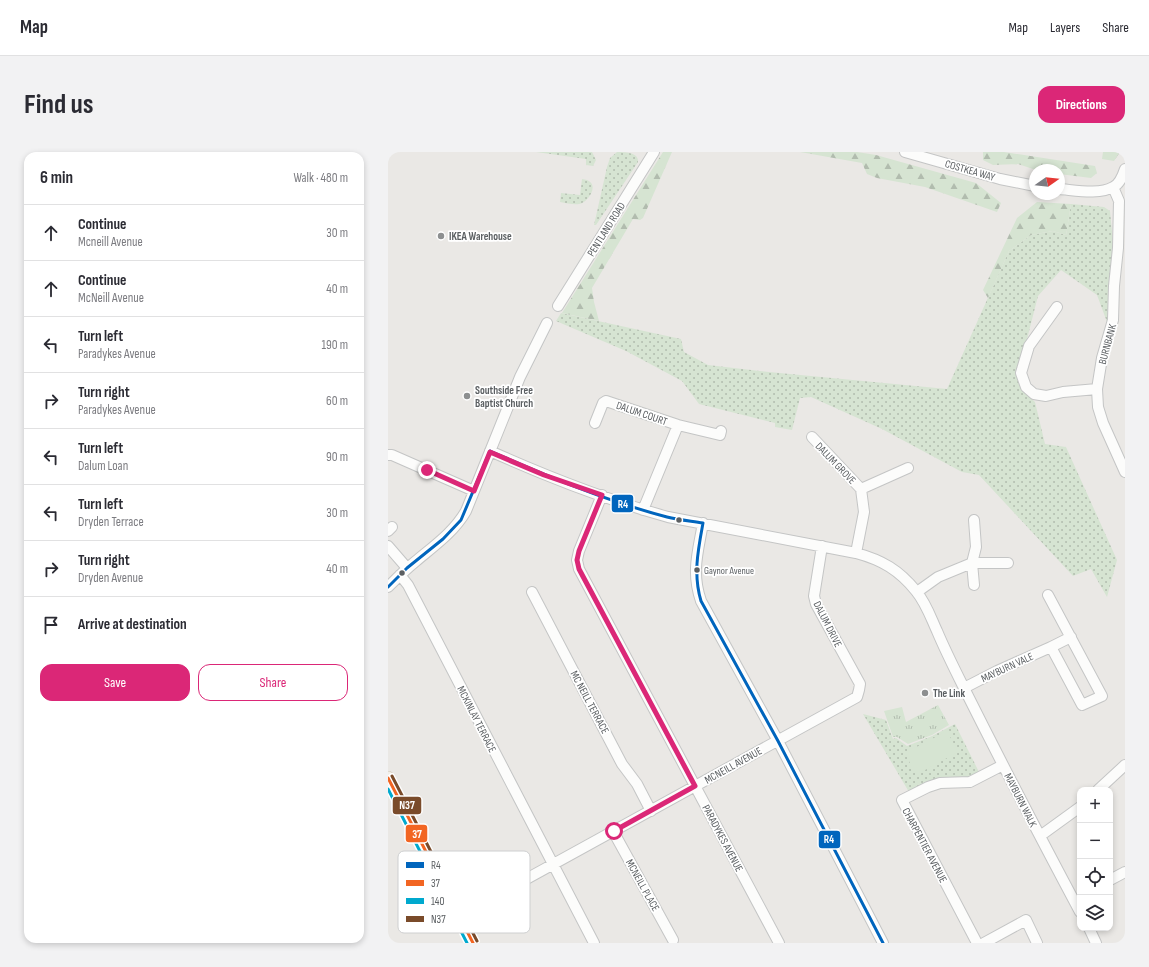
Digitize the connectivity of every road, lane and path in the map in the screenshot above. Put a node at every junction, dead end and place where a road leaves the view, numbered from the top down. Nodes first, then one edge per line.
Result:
1 (654, 152) edge
2 (905, 152) edge
3 (1125, 169) edge
4 (1029, 185) edge
5 (1113, 188) junction
6 (1065, 189) edge
7 (1122, 250) edge
8 (558, 306) dead end
9 (1057, 307) dead end
10 (547, 323) dead end
11 (1097, 388) junction
12 (595, 423) dead end
13 (678, 426) junction
14 (721, 431) dead end
15 (812, 437) dead end
16 (490, 452) junction
17 (388, 455) edge
18 (908, 468) dead end
19 (1125, 472) edge
20 (861, 488) junction
21 (474, 491) junction
22 (602, 495) junction
23 (643, 510) junction
24 (974, 520) dead end
25 (703, 523) junction
26 (388, 546) edge
27 (822, 546) junction
28 (856, 553) junction
29 (972, 563) junction
30 (1008, 563) dead end
31 (404, 572) junction
32 (974, 586) dead end
33 (388, 587) edge
34 (532, 592) dead end
35 (917, 592) junction
36 (1048, 594) dead end
37 (1070, 637) junction
38 (1051, 647) junction
39 (964, 688) junction
40 (857, 697) joint
41 (778, 741) junction
42 (1003, 765) junction
43 (1125, 765) edge
44 (388, 778) edge
45 (695, 786) junction
46 (1101, 787) edge
47 (1077, 809) edge
48 (651, 811) junction
49 (614, 831) junction
50 (1040, 836) junction
51 (426, 851) edge
52 (552, 864) junction
53 (1125, 872) edge
54 (530, 876) edge
55 (1113, 878) edge
56 (1076, 897) edge
57 (1090, 931) edge
58 (468, 933) edge
59 (673, 940) dead end
60 (473, 943) edge
61 (594, 943) edge
62 (779, 943) edge
63 (882, 943) edge
64 (977, 943) edge
65 (984, 943) edge
66 (1037, 943) edge
67 (1096, 943) edge

1 - 8 street, PENTLAND ROAD
2 - 4 street, COSTKEA WAY
3 - 5 street
5 - 6 street
5 - 7 street, BURNBANK
7 - 11 street, BURNBANK
9 - 11 street
10 - 16 street
11 - 19 street, BURNBANK
12 - 13 street, DALUM COURT
13 - 14 street, DALUM COURT
13 - 23 street, DALUM COURT
15 - 20 street, DALUM GROVE
16 - 21 street
16 - 22 street, MAYBURN WALK
17 - 21 street
18 - 20 street, DALUM GROVE
20 - 28 street, DALUM GROVE
21 - 31 street
22 - 23 street, MAYBURN WALK
22 - 45 street, PARADYKES AVENUE
23 - 25 street, MAYBURN WALK
24 - 29 street
25 - 27 street, MAYBURN WALK
25 - 41 street
26 - 31 street, MCKINLAY TERRACE
27 - 28 street, MAYBURN WALK
27 - 40 street, DALUM DRIVE
28 - 35 street, MAYBURN WALK
29 - 30 street
29 - 32 street
29 - 35 street
31 - 33 street
31 - 52 street, MCKINLAY TERRACE
34 - 48 street, MC NEILL TERRACE
35 - 39 street, MAYBURN WALK
36 - 37 street
37 - 38 street, MAYBURN VALE
37 - 38 street
38 - 39 street, MAYBURN VALE
39 - 42 street, MAYBURN WALK
40 - 41 street, MCNEILL AVENUE
41 - 45 street, MCNEILL AVENUE
41 - 63 street
42 - 50 street, MAYBURN WALK
42 - 64 street, CHARPENTIER AVENUE
43 - 46 street
44 - 51 main road
45 - 48 street, MCNEILL AVENUE
45 - 62 street, PARADYKES AVENUE
47 - 50 street
48 - 49 street
49 - 52 street
49 - 59 street, MCNEILL PLACE
50 - 56 street, MAYBURN WALK
52 - 54 street
52 - 61 street, MCKINLAY TERRACE
53 - 55 street
57 - 67 street
58 - 60 main road
65 - 66 street

